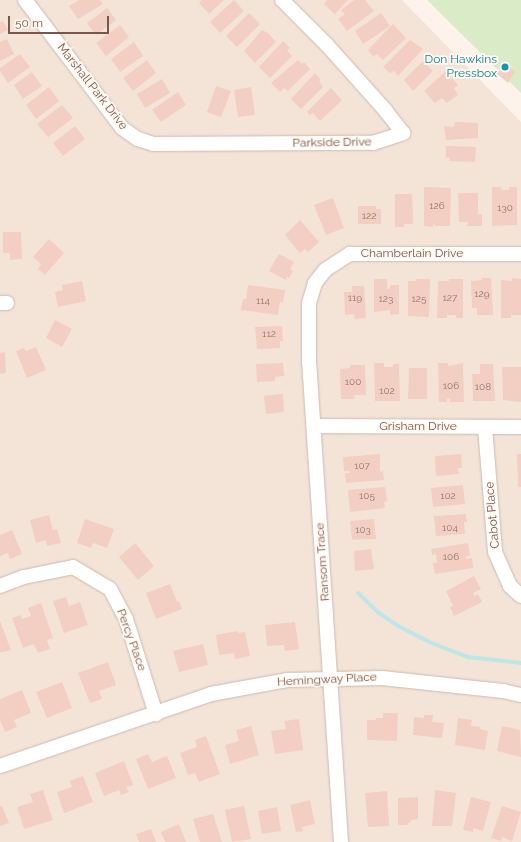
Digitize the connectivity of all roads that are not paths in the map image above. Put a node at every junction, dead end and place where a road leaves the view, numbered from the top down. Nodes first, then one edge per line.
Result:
1 (25, 0) edge
2 (282, 0) edge
3 (152, 144) joint
4 (521, 254) edge
5 (315, 283) joint
6 (314, 426) junction
7 (485, 427) junction
8 (521, 427) edge
9 (0, 586) edge
10 (521, 596) edge
11 (331, 679) junction
12 (521, 695) edge
13 (156, 714) junction
14 (0, 766) edge
15 (341, 842) edge

1 - 3 street, Marshall Park Drive
2 - 3 street, Parkside Drive
4 - 5 street, Chamberlain Drive
5 - 6 street, Ransom Trace
6 - 7 street, Grisham Drive
6 - 11 street, Ransom Trace
7 - 8 street, Grisham Drive
7 - 10 street, Cabot Place
9 - 13 street, Percy Place
11 - 12 street, Hemingway Place
11 - 13 street, Hemingway Place
11 - 15 street, Ransom Trace
13 - 14 street, Hemingway Place

